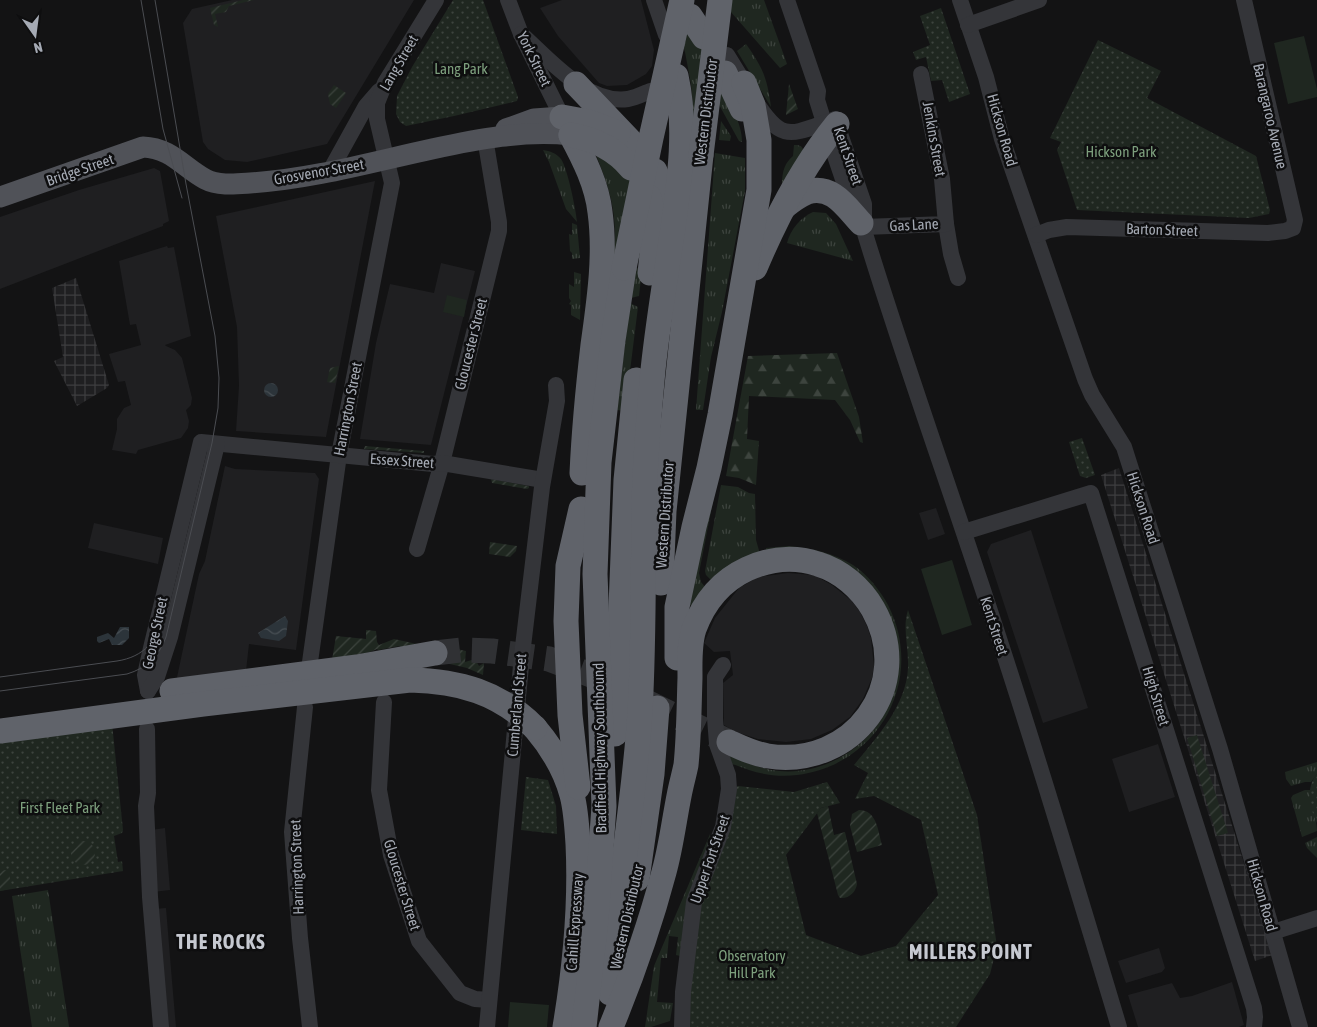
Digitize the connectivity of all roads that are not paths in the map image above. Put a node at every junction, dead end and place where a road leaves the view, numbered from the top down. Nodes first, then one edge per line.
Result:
1 (436, 0) edge
2 (508, 0) edge
3 (654, 0) edge
4 (720, 0) edge
5 (787, 0) edge
6 (960, 0) edge
7 (1039, 0) edge
8 (1244, 0) edge
9 (695, 18) edge
10 (968, 25) junction
11 (521, 34) junction
12 (666, 36) dead end
13 (732, 70) junction
14 (922, 74) dead end
15 (676, 76) dead end
16 (385, 83) junction
17 (576, 84) junction
18 (650, 91) dead end
19 (831, 125) junction
20 (567, 126) junction
21 (485, 138) junction
22 (160, 149) joint
23 (638, 157) junction
24 (386, 159) junction
25 (330, 171) junction
26 (0, 197) edge
27 (649, 197) dead end
28 (944, 204) joint
29 (783, 209) junction
30 (946, 224) junction
31 (862, 225) junction
32 (1290, 230) joint
33 (1036, 234) junction
34 (667, 266) junction
35 (958, 278) dead end
36 (740, 305) junction
37 (556, 385) dead end
38 (209, 443) junction
39 (339, 455) junction
40 (442, 463) junction
41 (543, 480) junction
42 (580, 509) junction
43 (694, 527) junction
44 (964, 532) junction
45 (573, 539) junction
46 (417, 549) dead end
47 (595, 582) junction
48 (620, 602) junction
49 (435, 653) tunnel mouth
50 (310, 662) dead end
51 (723, 665) dead end
52 (580, 668) junction
53 (384, 702) dead end
54 (306, 707) dead end
55 (0, 715) edge
56 (147, 729) dead end
57 (0, 731) edge
58 (729, 742) tunnel mouth
59 (679, 794) junction
60 (631, 797) junction
61 (577, 805) junction
62 (604, 806) junction
63 (1317, 918) edge
64 (1273, 932) junction
65 (610, 993) junction
66 (489, 1000) junction
67 (161, 1027) edge
68 (310, 1027) edge
69 (487, 1027) edge
70 (565, 1027) edge
71 (584, 1027) edge
72 (604, 1027) edge
73 (612, 1027) edge
74 (682, 1027) edge
75 (1119, 1027) edge
76 (1254, 1027) edge
77 (1300, 1027) edge

1 - 16 street, Lang Street
2 - 11 street, York Street
3 - 12 street
4 - 65 highway, Western Distributor, bridge
5 - 19 street, Kent Street
6 - 10 street, Hickson Road
7 - 10 street
8 - 32 street, Barangaroo Avenue
9 - 47 highway, bridge
10 - 33 street, Hickson Road
11 - 17 street
11 - 20 street, York Street
13 - 19 street
13 - 36 highway
13 - 43 highway
14 - 28 street, Jenkins Street
15 - 34 highway
16 - 24 street, Lang Street
16 - 25 street
17 - 18 street
17 - 23 highway
19 - 29 highway
19 - 31 street, Kent Street
20 - 21 main road, Grosvenor Street
20 - 23 highway
20 - 42 highway
21 - 24 main road, Grosvenor Street
21 - 40 street, Gloucester Street
22 - 25 main road, Grosvenor Street
22 - 26 main road, Bridge Street
23 - 34 highway
24 - 25 main road, Grosvenor Street
24 - 39 street, Harrington Street
27 - 48 highway
28 - 30 street, Gas Lane
29 - 31 highway
29 - 36 highway
30 - 31 street, Gas Lane
30 - 35 street
31 - 44 street, Kent Street
32 - 33 street, Barton Street
33 - 64 street, Hickson Road
34 - 60 highway
36 - 43 highway
37 - 41 street, Cumberland Street
38 - 38 street, George Street
38 - 39 street, Essex Street
39 - 40 street, Essex Street
39 - 50 street, Harrington Street
40 - 41 street, Essex Street
40 - 46 street, Gloucester Street
41 - 66 street, Cumberland Street
42 - 45 highway
42 - 47 highway
43 - 59 highway
44 - 75 street, Kent Street
44 - 76 street, High Street
45 - 52 highway
45 - 61 highway
47 - 52 highway
47 - 62 highway, Bradfield Highway Southbound
48 - 60 highway
48 - 62 highway
49 - 55 highway, bridge
51 - 74 street, Upper Fort Street
52 - 61 highway
53 - 66 street, Gloucester Street
54 - 68 street, Harrington Street
56 - 67 street
57 - 61 highway, bridge
58 - 59 highway
59 - 73 highway
60 - 65 highway
61 - 70 highway, Cahill Expressway
62 - 71 highway, Bradfield Highway Southbound
63 - 64 street
64 - 77 street, Hickson Road
65 - 72 highway, Western Distributor
66 - 69 street, Cumberland Street

